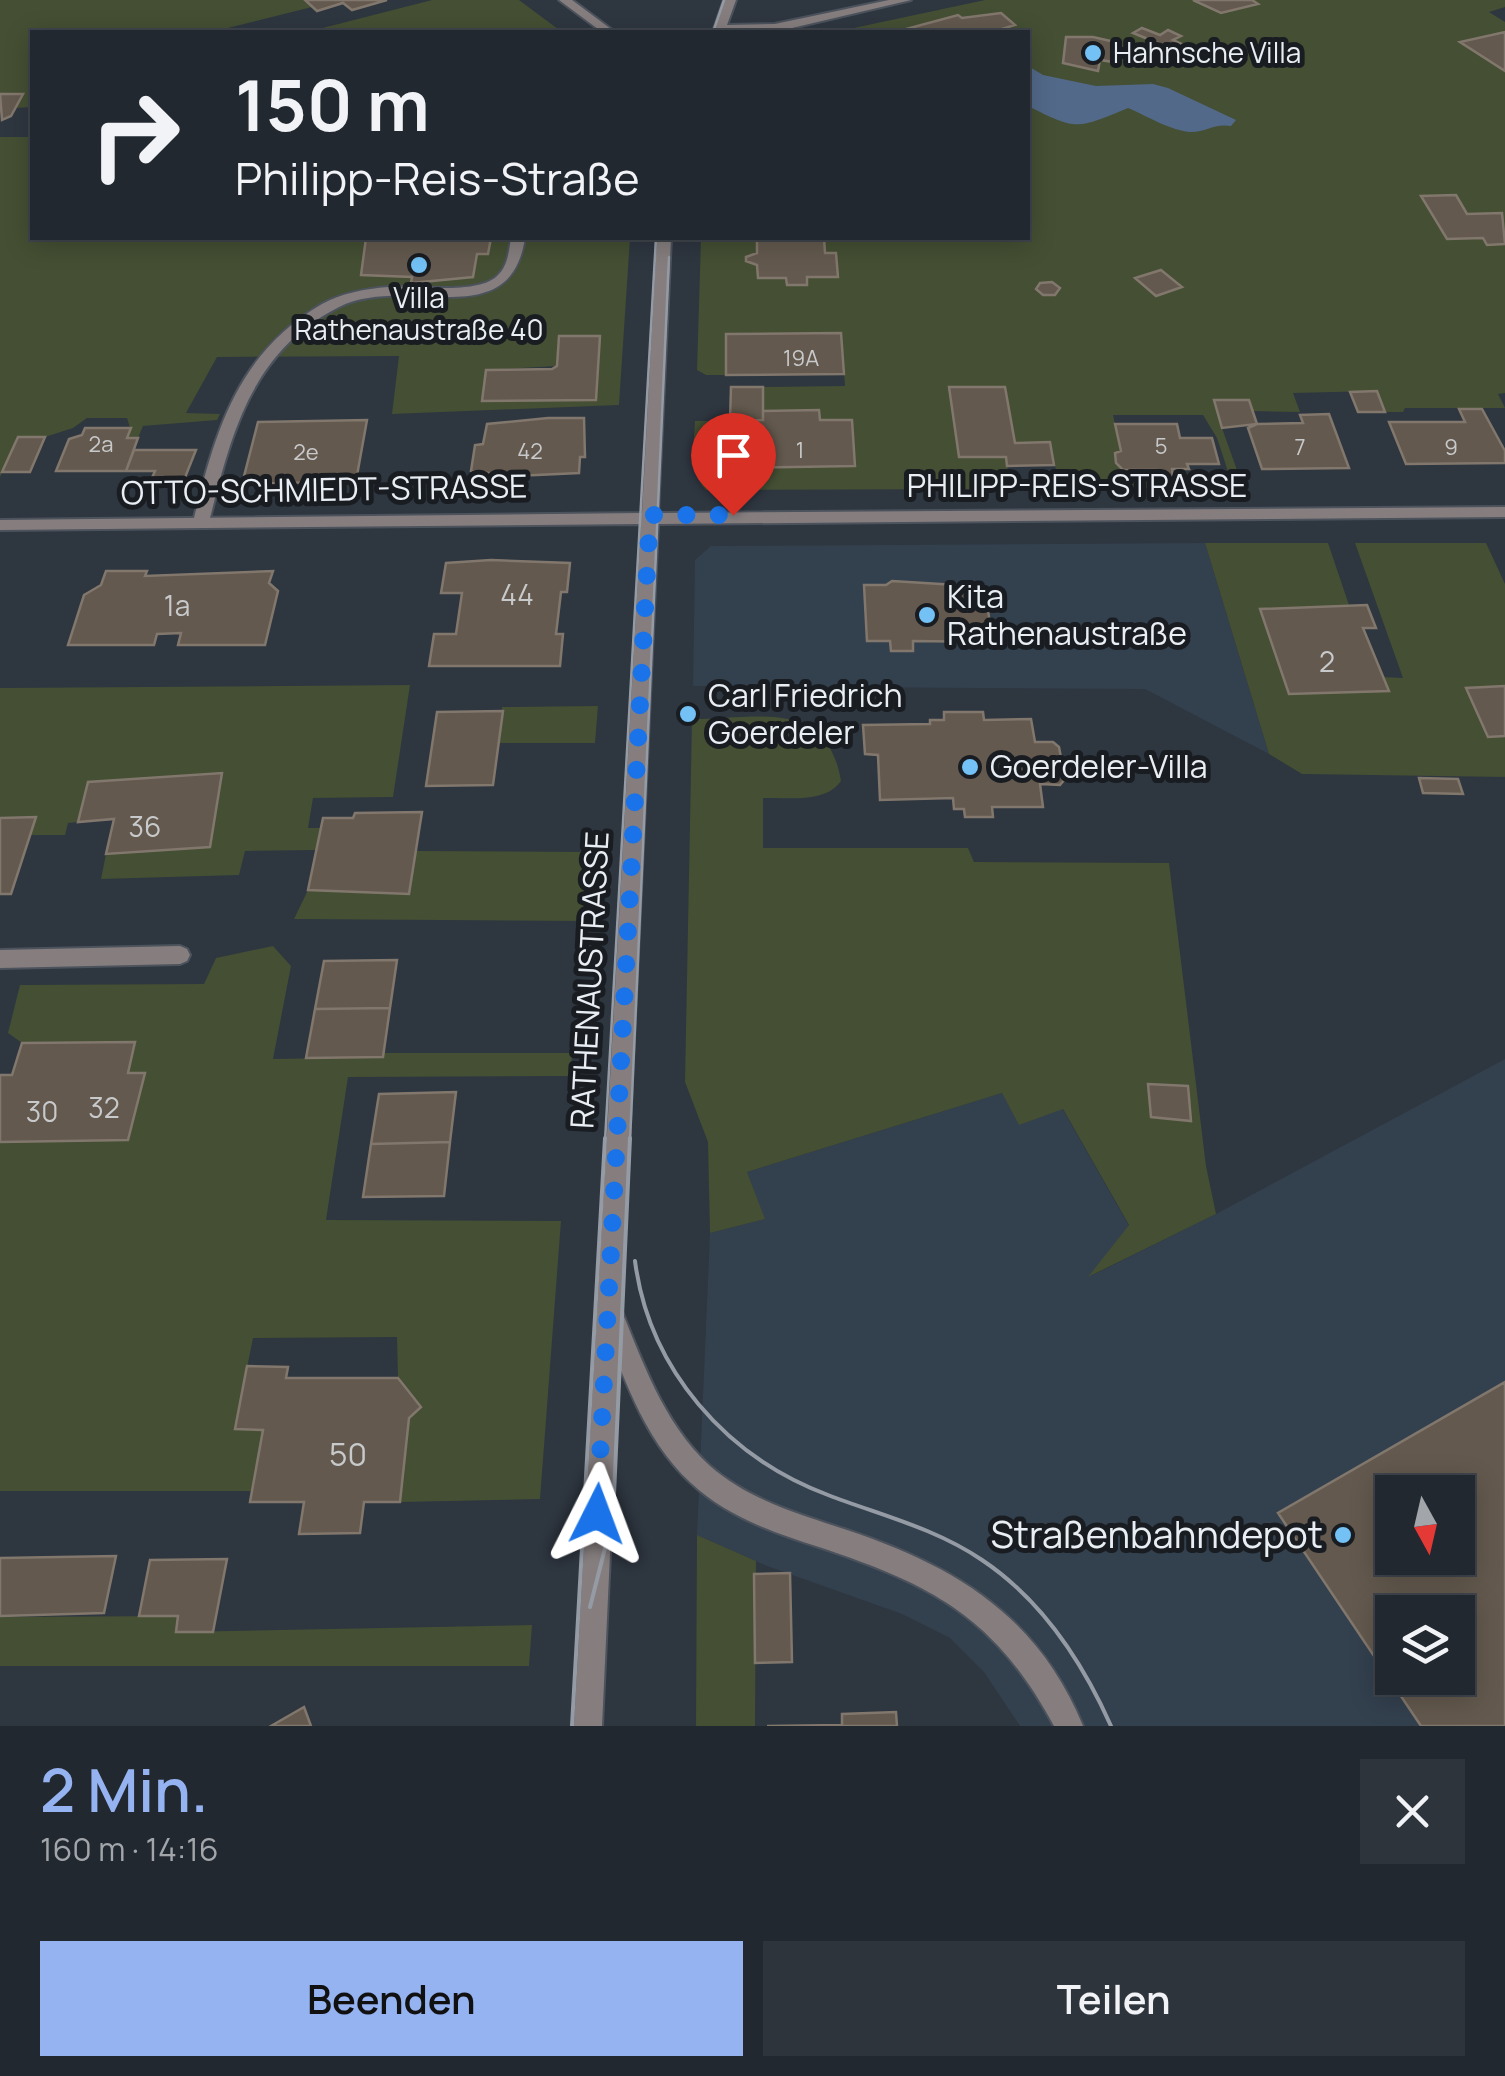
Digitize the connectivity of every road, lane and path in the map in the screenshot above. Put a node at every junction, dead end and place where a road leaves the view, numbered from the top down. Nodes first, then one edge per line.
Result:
1 (565, 0) edge
2 (730, 0) edge
3 (905, 0) edge
4 (606, 30) edge
5 (720, 30) edge
6 (738, 30) edge
7 (518, 240) edge
8 (664, 240) edge
9 (1505, 512) edge
10 (650, 515) junction
11 (201, 522) junction
12 (0, 525) edge
13 (180, 955) dead end
14 (0, 959) edge
15 (608, 1308) junction
16 (588, 1726) edge
17 (1070, 1726) edge

1 - 4 street
2 - 5 street
3 - 6 street
7 - 11 street
8 - 10 street, RATHENAUSTRASSE
9 - 10 street, PHILIPP-REIS-STRASSE
10 - 11 street, OTTO-SCHMIEDT-STRASSE
10 - 15 street, RATHENAUSTRASSE
11 - 12 street, OTTO-SCHMIEDT-STRASSE
13 - 14 street
15 - 16 street, RATHENAUSTRASSE
15 - 17 street

